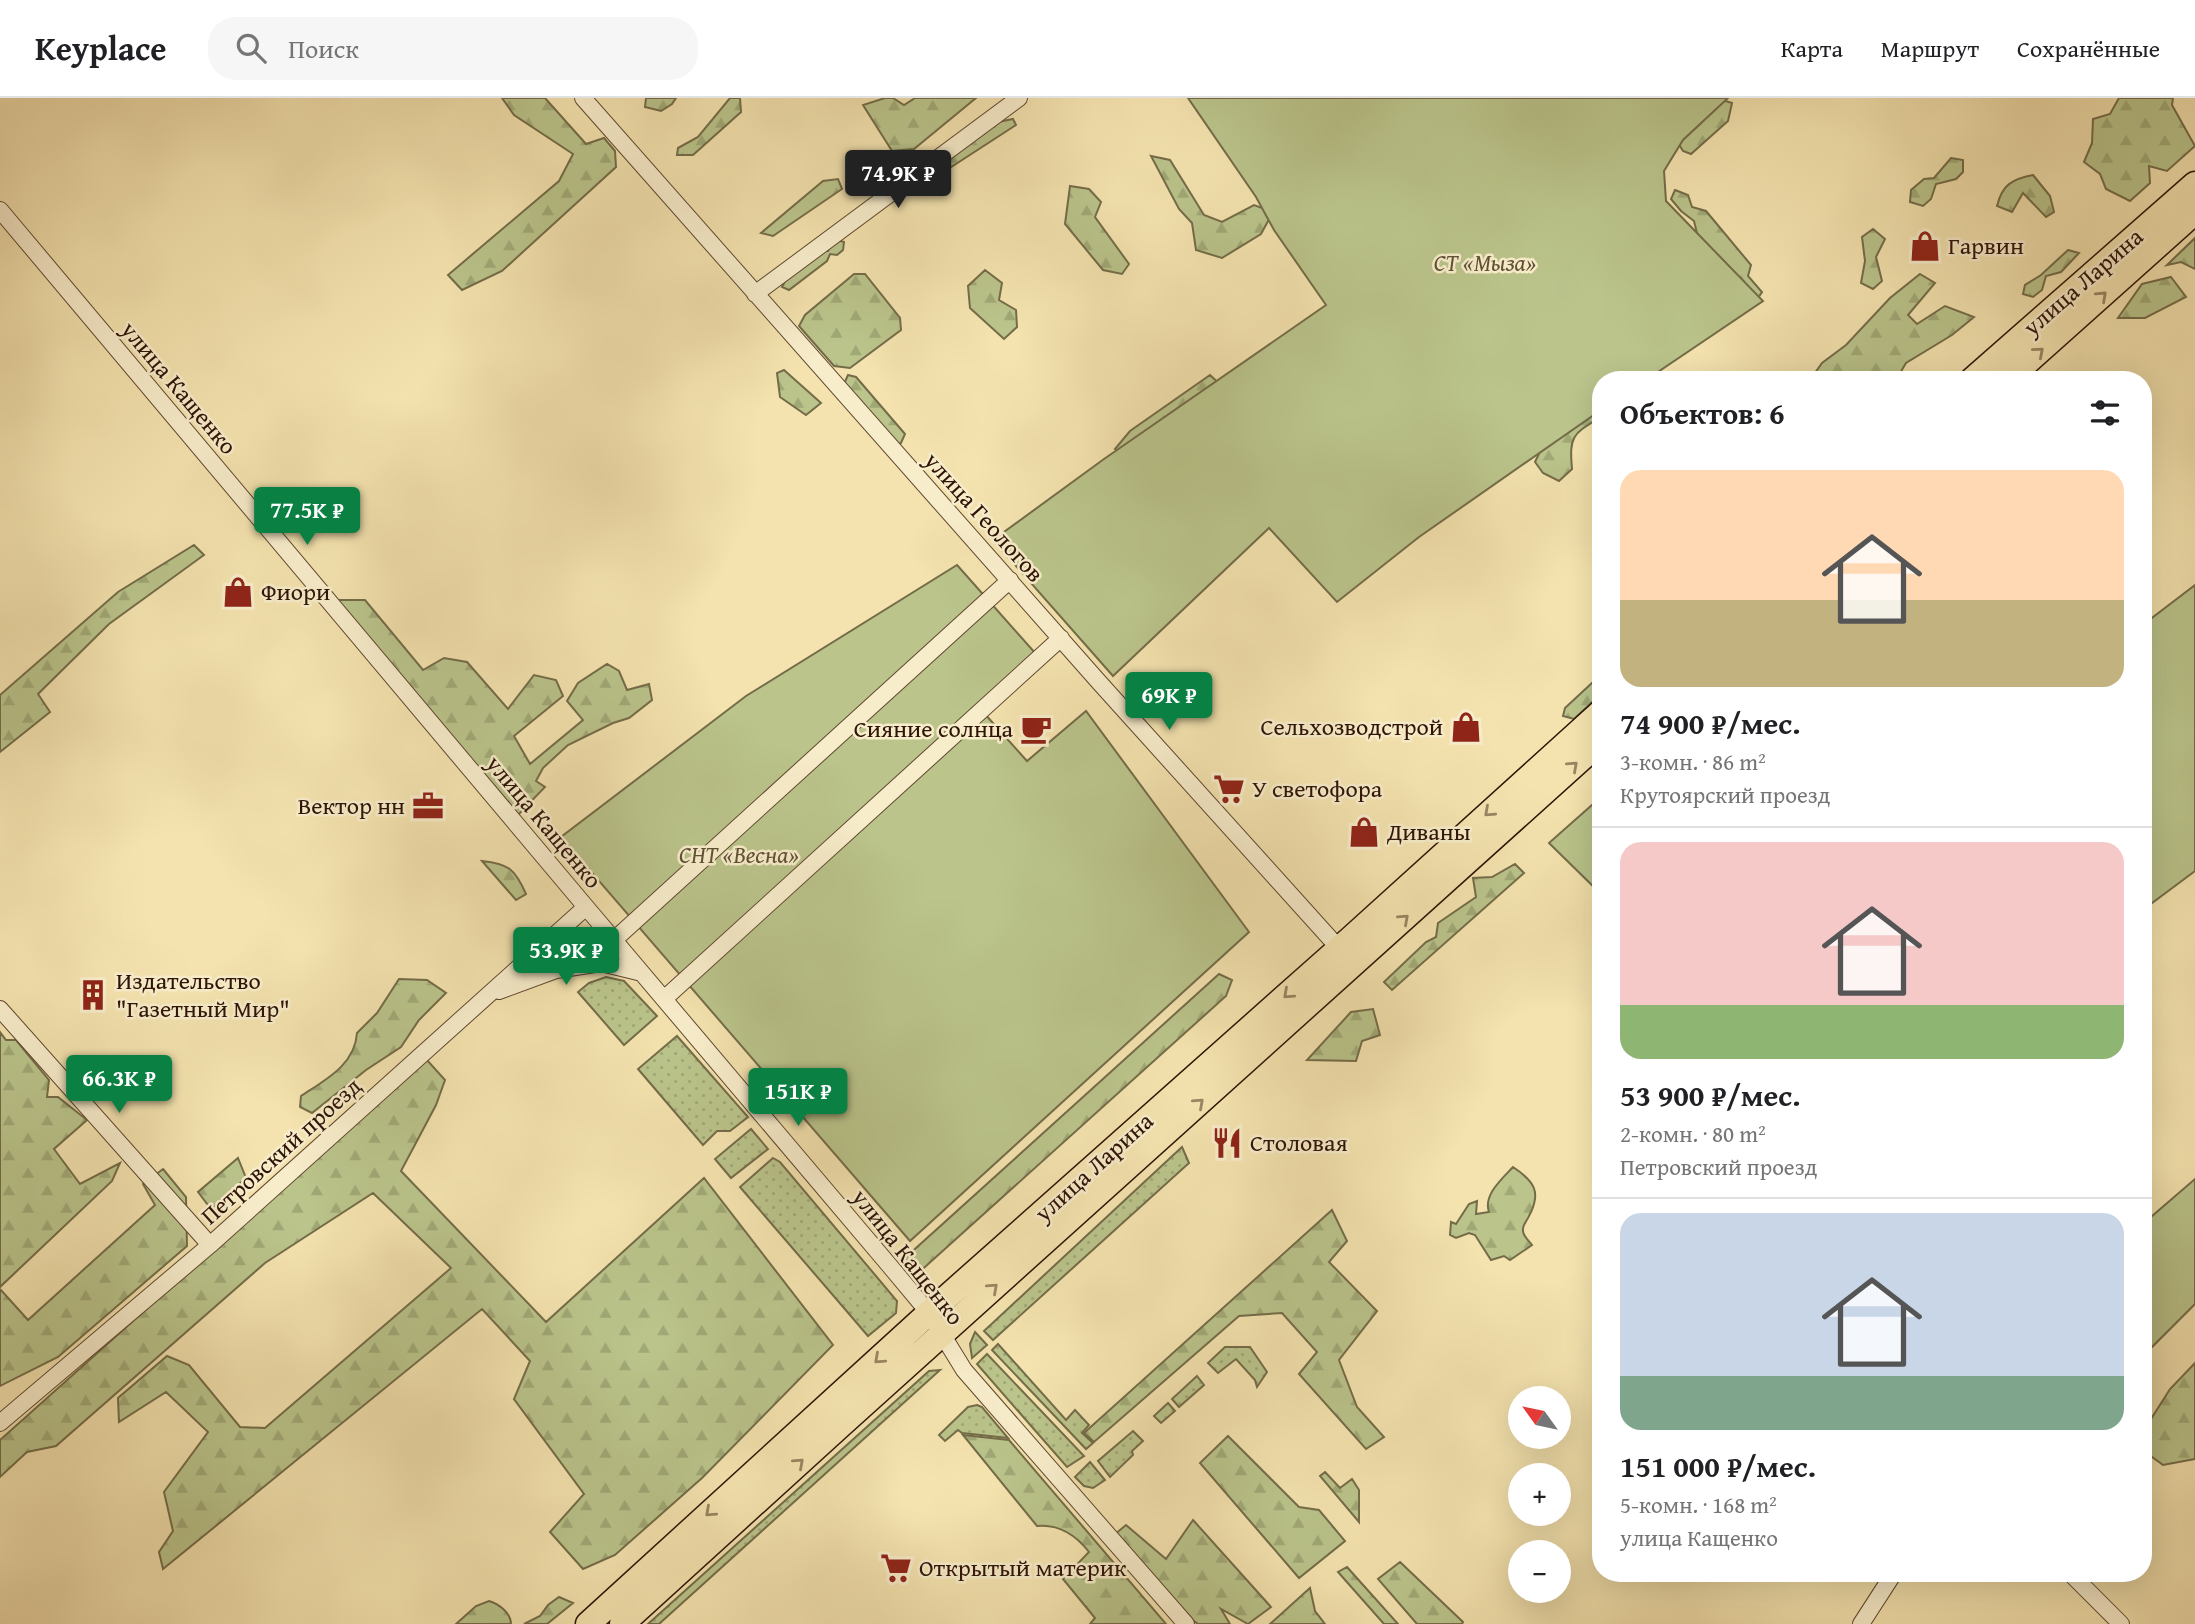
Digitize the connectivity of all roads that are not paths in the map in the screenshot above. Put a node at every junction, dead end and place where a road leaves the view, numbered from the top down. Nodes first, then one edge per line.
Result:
1 (583, 98) edge
2 (1019, 98) edge
3 (2195, 184) edge
4 (0, 210) edge
5 (2195, 212) edge
6 (754, 294) junction
7 (1982, 371) edge
8 (2017, 371) edge
9 (1010, 580) junction
10 (1061, 638) junction
11 (1592, 721) edge
12 (1592, 749) edge
13 (586, 908) junction
14 (614, 940) junction
15 (1347, 956) junction
16 (642, 973) junction
17 (491, 994) junction
18 (664, 999) junction
19 (0, 1009) edge
20 (210, 1245) junction
21 (936, 1323) junction
22 (0, 1423) edge
23 (1888, 1582) edge
24 (2079, 1582) edge
25 (588, 1624) edge
26 (622, 1624) edge
27 (1186, 1624) edge
28 (1860, 1624) edge
29 (2121, 1624) edge

1 - 6 street, улица Геологов
2 - 6 street
3 - 7 main road, улица Ларина
4 - 13 street, улица Кащенко
8 -> 5 main road, улица Ларина
6 - 9 street, улица Геологов
9 - 10 street, улица Геологов
9 - 14 street
10 - 15 street, улица Геологов
10 - 18 street
11 -> 15 main road, улица Ларина
15 -> 12 main road, улица Ларина
13 - 14 street, улица Кащенко
13 - 17 street, Петровский проезд
14 - 16 street, улица Кащенко
15 - 21 main road, улица Ларина
16 - 17 street
16 - 18 street, улица Кащенко
17 - 20 street, Петровский проезд
18 - 21 street, улица Кащенко
19 - 20 street
20 - 22 street, Петровский проезд
21 -> 25 main road, улица Ларина
26 -> 21 main road, улица Ларина
21 - 27 street, улица Кащенко
23 - 28 street
24 - 29 street

